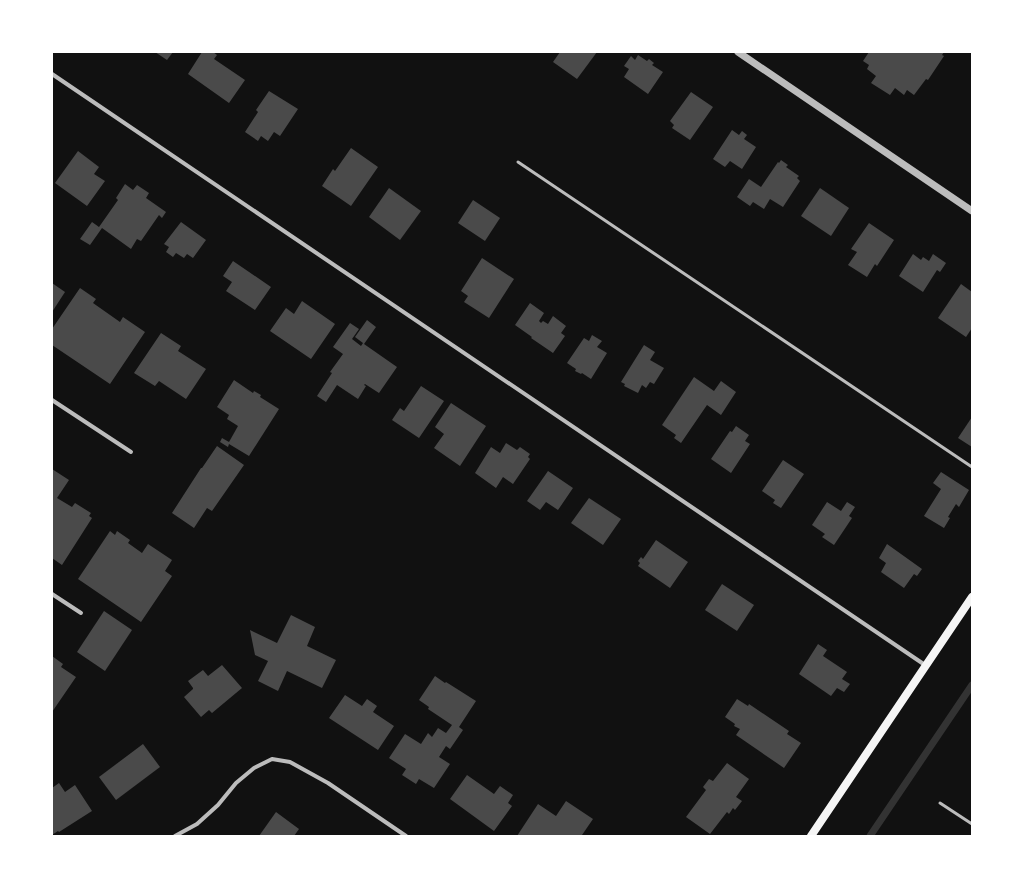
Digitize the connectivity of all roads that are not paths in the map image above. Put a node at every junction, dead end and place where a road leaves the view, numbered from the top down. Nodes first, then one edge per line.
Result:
1 (738, 52) edge
2 (52, 74) edge
3 (518, 162) dead end
4 (972, 211) edge
5 (52, 400) edge
6 (131, 452) dead end
7 (972, 467) edge
8 (52, 594) edge
9 (972, 597) edge
10 (81, 613) dead end
11 (925, 665) junction
12 (940, 802) dead end
13 (972, 824) edge
14 (175, 836) edge
15 (406, 836) edge
16 (811, 836) edge

1 - 4 street
2 - 11 street
3 - 7 lane
5 - 6 street
8 - 10 street
9 - 11 main road
11 - 16 main road
12 - 13 lane
14 - 15 street

